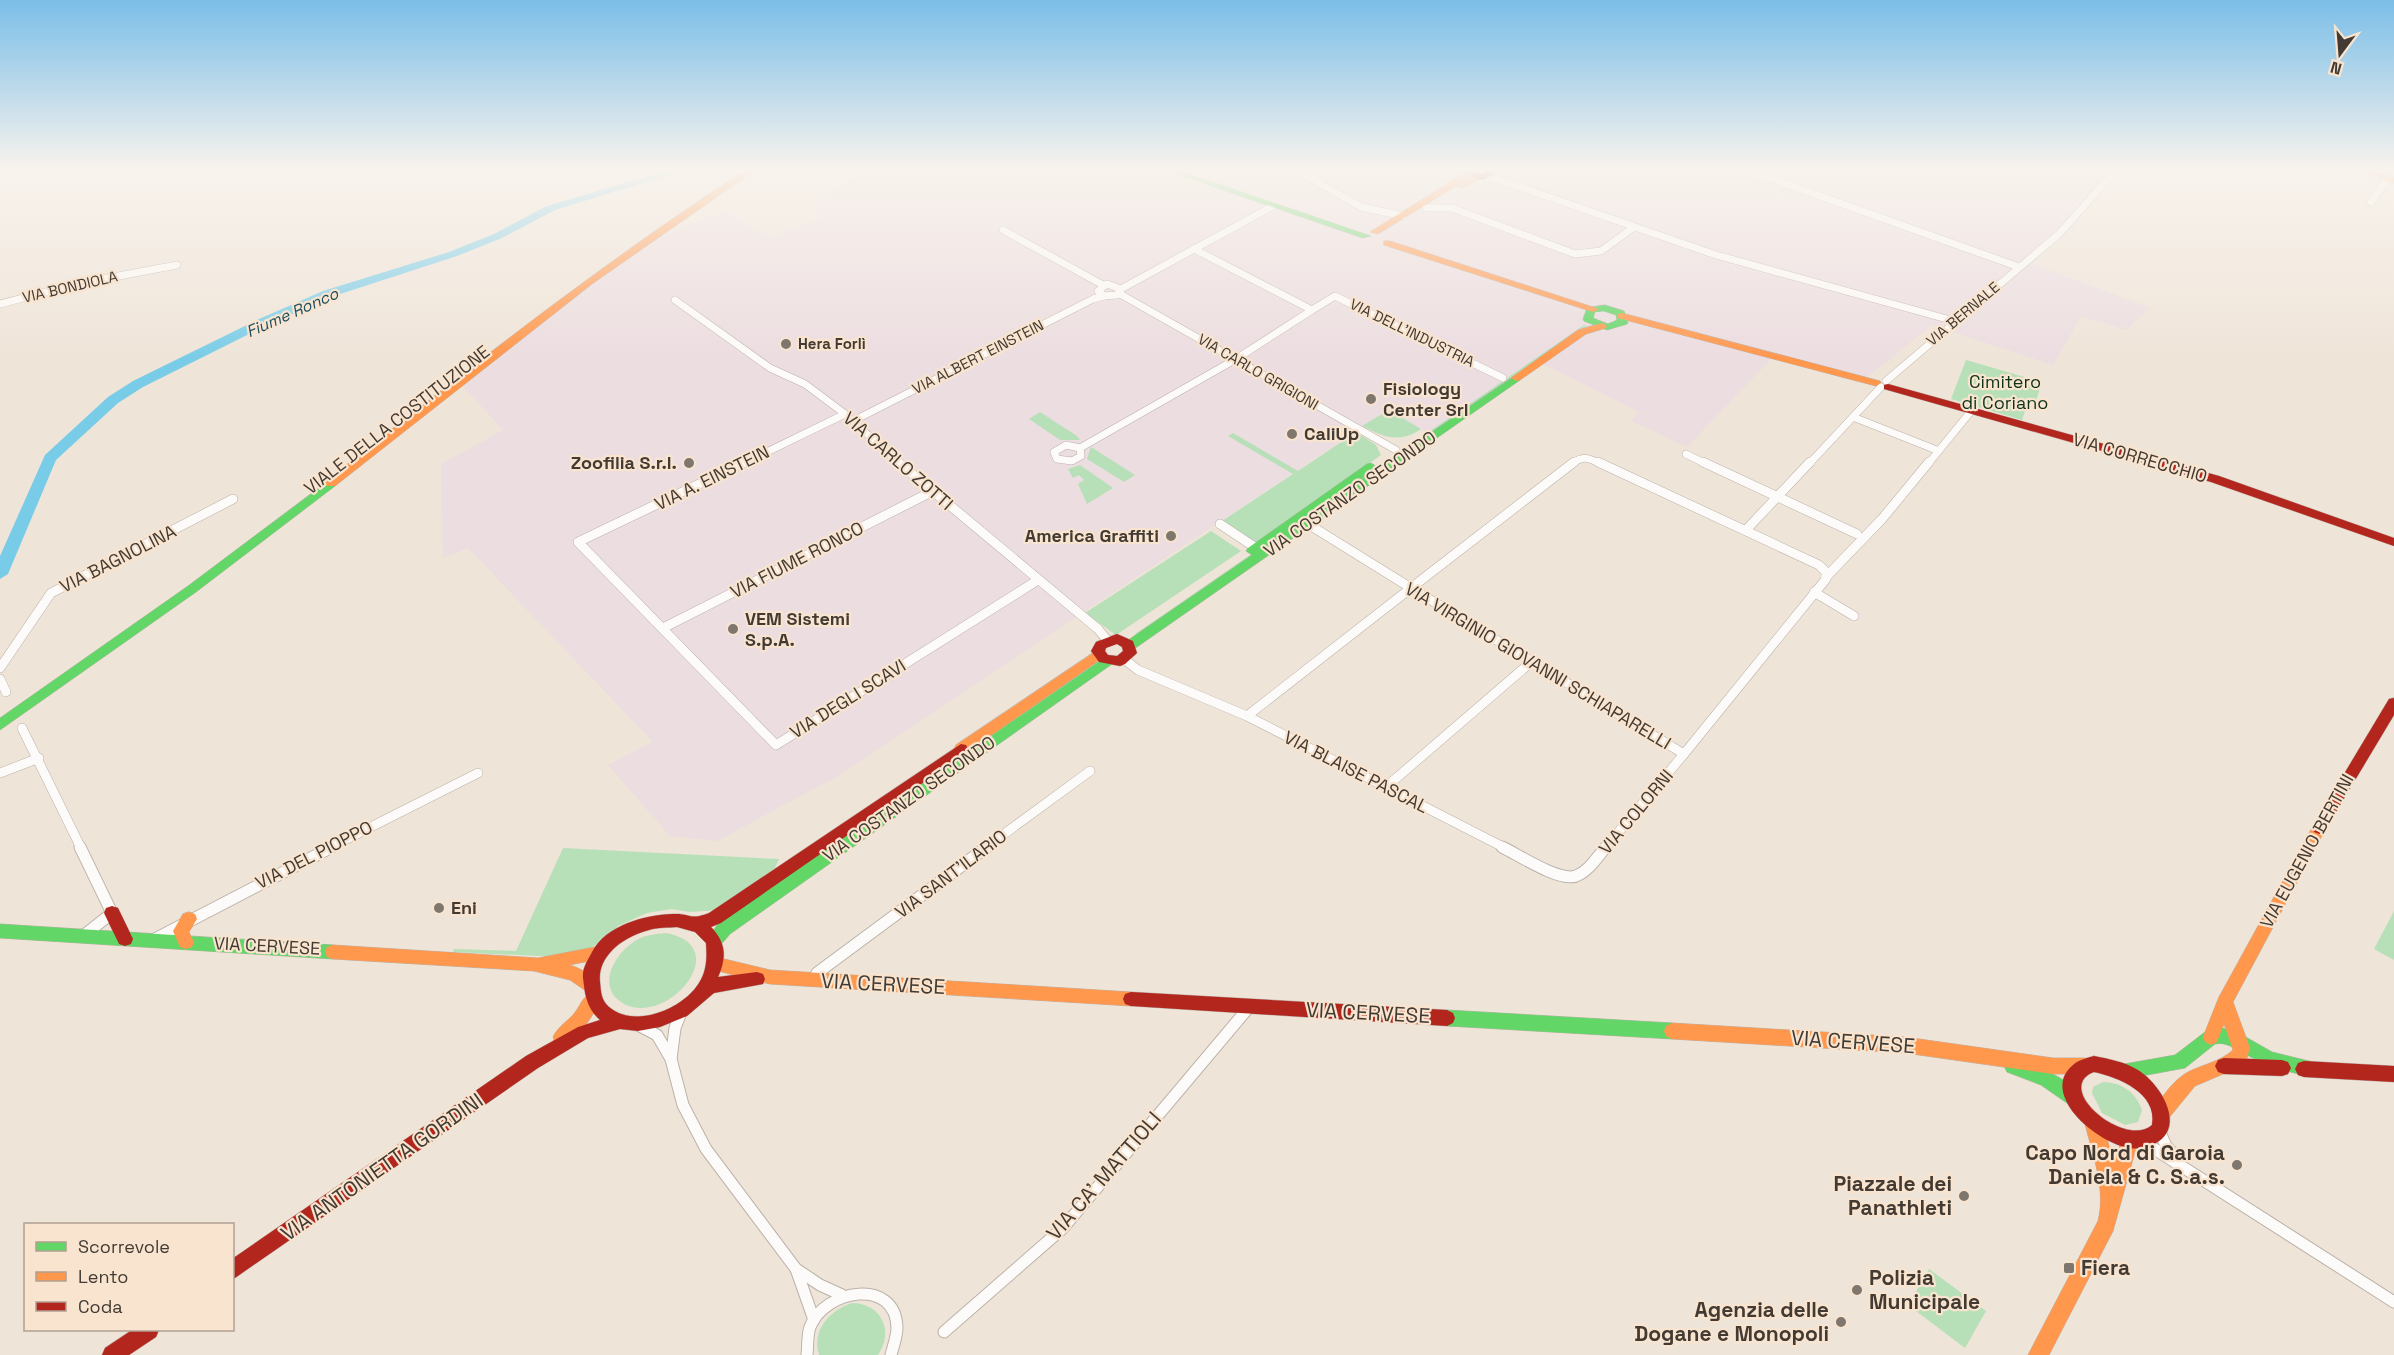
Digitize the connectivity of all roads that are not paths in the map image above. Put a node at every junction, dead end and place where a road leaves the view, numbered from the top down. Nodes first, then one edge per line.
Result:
1 (639, 234) edge
2 (650, 234) edge
3 (1011, 234) edge
4 (1221, 234) edge
5 (1381, 234) edge
6 (1527, 234) edge
7 (1625, 234) edge
8 (1655, 234) edge
9 (1927, 234) edge
10 (2059, 234) edge
11 (1194, 249) junction
12 (177, 265) dead end
13 (2019, 267) junction
14 (1103, 285) junction
15 (1120, 291) junction
16 (1104, 296) junction
17 (675, 300) dead end
18 (0, 304) edge
19 (1312, 310) junction
20 (1587, 312) junction
21 (1619, 321) junction
22 (1954, 321) junction
23 (1602, 326) junction
24 (1236, 359) junction
25 (1503, 378) junction
26 (1879, 384) junction
27 (1972, 410) junction
28 (845, 414) junction
29 (1853, 417) junction
30 (853, 421) junction
31 (1080, 448) dead end
32 (1396, 450) junction
33 (1939, 451) junction
34 (1686, 454) dead end
35 (931, 492) junction
36 (1778, 497) junction
37 (233, 499) dead end
38 (1220, 524) dead end
39 (1308, 524) junction
40 (1746, 530) junction
41 (1857, 534) dead end
42 (579, 542) joint
43 (2392, 542) edge
44 (1256, 548) junction
45 (1826, 577) junction
46 (1038, 580) junction
47 (1411, 588) junction
48 (1814, 592) junction
49 (1854, 616) dead end
50 (663, 628) junction
51 (1107, 640) junction
52 (1125, 649) junction
53 (1103, 658) junction
54 (1530, 663) junction
55 (0, 668) edge
56 (63, 677) junction
57 (0, 679) edge
58 (6, 692) dead end
59 (2394, 703) edge
60 (1247, 716) junction
61 (0, 717) edge
62 (0, 725) edge
63 (22, 728) dead end
64 (1684, 754) junction
65 (39, 758) junction
66 (1090, 771) dead end
67 (0, 773) edge
68 (478, 773) dead end
69 (1386, 787) junction
70 (1587, 870) joint
71 (112, 914) junction
72 (189, 919) junction
73 (699, 924) junction
74 (0, 931) edge
75 (83, 936) junction
76 (125, 939) junction
77 (153, 940) junction
78 (714, 941) junction
79 (186, 942) junction
80 (600, 953) junction
81 (534, 964) junction
82 (716, 964) junction
83 (770, 977) junction
84 (814, 980) junction
85 (704, 990) junction
86 (590, 993) junction
87 (2224, 1002) junction
88 (1250, 1006) junction
89 (682, 1010) junction
90 (618, 1022) junction
91 (636, 1024) junction
92 (2211, 1037) junction
93 (2238, 1041) junction
94 (1965, 1053) junction
95 (671, 1059) junction
96 (532, 1062) junction
97 (2224, 1065) junction
98 (2085, 1066) junction
99 (2311, 1070) junction
100 (2125, 1071) junction
101 (2394, 1074) edge
102 (2076, 1103) junction
103 (2162, 1113) junction
104 (2094, 1124) junction
105 (2160, 1130) junction
106 (2135, 1141) junction
107 (2189, 1169) junction
108 (2110, 1208) junction
109 (796, 1269) junction
110 (234, 1270) edge
111 (842, 1294) junction
112 (2394, 1302) edge
113 (814, 1320) junction
114 (146, 1331) edge
115 (944, 1332) dead end
116 (806, 1354) edge
117 (112, 1355) edge
118 (891, 1355) edge
119 (2038, 1355) edge

1 - 56 main road, VIALE DELLA COSTITUZIONE
2 - 56 main road, VIALE DELLA COSTITUZIONE
3 - 14 street
4 - 11 street
5 - 20 main road
6 - 7 street
8 - 22 street
9 - 13 street
10 - 13 street, VIA BERNALE
11 - 15 street
11 - 19 street
12 - 18 street, VIA BONDIOLA
13 - 22 street, VIA BERNALE
14 - 15 street, VIA CARLO GRIGIONI
14 - 16 street
15 - 16 street, VIA ALBERT EINSTEIN
15 - 24 street, VIA CARLO GRIGIONI
16 - 30 street, VIA ALBERT EINSTEIN
17 - 28 street, VIA CARLO ZOTTI
19 - 24 street
19 - 25 street, VIA DELL'INDUSTRIA
20 - 21 main road
20 - 23 main road
20 - 25 main road, VIA COSTANZO SECONDO
21 - 23 main road
21 - 26 main road, VIA CORRECCHIO
22 - 26 street, VIA BERNALE
23 - 39 main road, VIA COSTANZO SECONDO
24 - 31 street
24 - 32 street, VIA CARLO GRIGIONI
25 - 32 main road, VIA COSTANZO SECONDO
26 - 27 main road, VIA CORRECCHIO
26 - 29 street, VIA BERNALE
27 - 33 street, VIA VIRGINIO GIOVANNI SCHIAPARELLI
27 - 43 main road, VIA CORRECCHIO
28 - 30 street, VIA CARLO ZOTTI
28 - 42 street, VIA A. EINSTEIN
29 - 33 street
29 - 36 street, VIA BERNALE
30 - 35 street, VIA CARLO ZOTTI
32 - 44 main road, VIA COSTANZO SECONDO
33 - 45 street, VIA VIRGINIO GIOVANNI SCHIAPARELLI
34 - 36 street
35 - 46 street, VIA CARLO ZOTTI
35 - 50 street, VIA FIUME RONCO
36 - 40 street, VIA BERNALE
36 - 41 street
37 - 55 street, VIA BAGNOLINA
38 - 44 street
39 - 47 street, VIA VIRGINIO GIOVANNI SCHIAPARELLI
39 - 52 main road, VIA COSTANZO SECONDO
40 - 45 street
40 - 47 street
42 - 50 street, VIA DEGLI SCAVI
44 - 52 main road, VIA COSTANZO SECONDO
45 - 48 street, VIA VIRGINIO GIOVANNI SCHIAPARELLI
46 - 50 street, VIA DEGLI SCAVI
46 - 51 street, VIA CARLO ZOTTI
47 - 54 street, VIA VIRGINIO GIOVANNI SCHIAPARELLI
47 - 60 street
48 - 49 street
48 - 64 street, VIA VIRGINIO GIOVANNI SCHIAPARELLI
51 - 52 main road
51 - 53 main road
52 - 53 main road
52 - 60 street, VIA BLAISE PASCAL
53 - 73 main road, VIA COSTANZO SECONDO
53 - 78 main road, VIA COSTANZO SECONDO
54 - 64 street, VIA VIRGINIO GIOVANNI SCHIAPARELLI
54 - 69 street
56 - 61 main road
56 - 62 main road
57 - 58 street
59 - 87 main road, VIA EUGENIO BERTINI
60 - 69 street, VIA BLAISE PASCAL
63 - 65 street
64 - 70 street, VIA COLORNI
65 - 67 street
65 - 71 street
66 - 84 street, VIA SANT'ILARIO
68 - 72 street, VIA DEL PIOPPO
69 - 70 street, VIA BLAISE PASCAL
71 - 75 street
71 - 76 main road
72 - 77 street, VIA DEL PIOPPO
72 - 79 main road
73 - 78 main road
73 - 80 main road
74 - 75 main road, VIA CERVESE
75 - 76 main road, VIA CERVESE
76 - 77 main road, VIA CERVESE
77 - 79 main road, VIA CERVESE
78 - 82 main road, VIA CERVESE
79 - 81 main road, VIA CERVESE
80 - 81 main road, VIA CERVESE
80 - 86 main road
81 - 86 main road, VIA CERVESE
82 - 83 main road, VIA CERVESE
82 - 85 main road, VIA CERVESE
83 - 84 main road, VIA CERVESE
83 - 85 main road, VIA CERVESE
84 - 88 main road, VIA CERVESE
85 - 89 main road, VIA CERVESE
86 - 90 main road, VIA CERVESE
86 - 96 main road
87 - 92 main road, VIA EUGENIO BERTINI
87 - 93 main road
88 - 94 main road, VIA CERVESE
88 - 115 street, VIA CA' MATTIOLI
89 - 91 main road, VIA CERVESE
89 - 95 street
90 - 91 main road, VIA CERVESE
90 - 96 main road
91 - 95 street
92 - 93 main road
92 - 100 main road, VIA CERVESE
93 - 97 main road
93 - 99 main road
94 - 98 main road, VIA CERVESE
94 - 102 main road, VIA CERVESE
95 - 109 street
96 - 110 main road, VIA ANTONIETTA GORDINI
97 - 99 main road
97 - 103 main road
98 - 100 main road, VIA CERVESE
98 - 102 main road
99 - 101 main road
100 - 103 main road, VIA CERVESE
102 - 104 main road, VIA CERVESE
103 - 105 main road
104 - 106 main road, VIA CERVESE
104 - 108 main road
105 - 106 main road
105 - 107 street
106 - 107 street
106 - 108 main road
107 - 112 street
108 - 119 main road
109 - 111 street
109 - 113 street
111 - 113 street
111 - 118 street
113 - 116 street
114 - 117 main road

